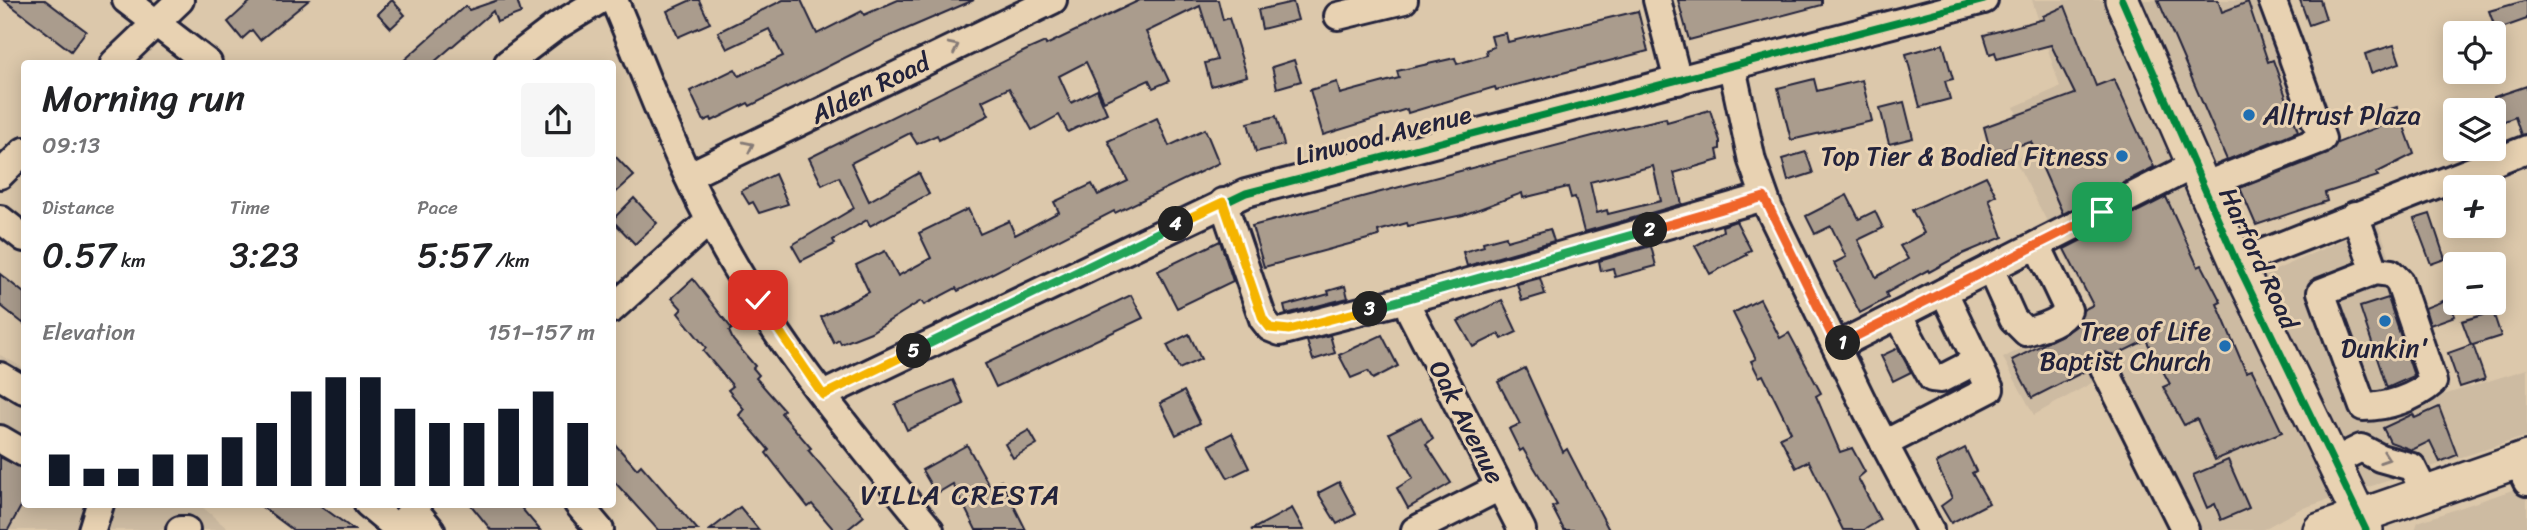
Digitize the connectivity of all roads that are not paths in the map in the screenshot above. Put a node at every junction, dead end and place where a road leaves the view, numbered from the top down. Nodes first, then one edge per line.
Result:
1 (126, 0) edge
2 (180, 0) edge
3 (600, 0) edge
4 (614, 0) edge
5 (1053, 0) edge
6 (1404, 0) edge
7 (1657, 0) edge
8 (1984, 0) edge
9 (2122, 0) edge
10 (2272, 0) edge
11 (1338, 16) dead end
12 (156, 22) junction
13 (117, 60) edge
14 (204, 60) edge
15 (512, 60) edge
16 (1731, 67) junction
17 (1678, 81) junction
18 (2527, 149) edge
19 (21, 154) edge
20 (0, 175) edge
21 (2198, 175) junction
22 (688, 176) junction
23 (1764, 197) junction
24 (1223, 202) junction
25 (2354, 215) junction
26 (0, 219) edge
27 (709, 221) junction
28 (21, 236) edge
29 (2037, 245) junction
30 (2237, 263) junction
31 (1990, 268) junction
32 (2375, 271) junction
33 (1944, 292) junction
34 (616, 305) edge
35 (1411, 313) dead end
36 (1898, 315) junction
37 (1837, 346) junction
38 (1976, 361) junction
39 (2105, 368) dead end
40 (0, 376) edge
41 (21, 388) edge
42 (823, 395) junction
43 (0, 439) edge
44 (1884, 444) junction
45 (21, 451) edge
46 (2333, 462) junction
47 (2524, 468) edge
48 (1500, 487) junction
49 (2425, 493) junction
50 (99, 508) edge
51 (379, 508) edge
52 (581, 508) edge
53 (406, 518) edge
54 (2362, 523) edge
55 (92, 530) edge
56 (180, 530) edge
57 (186, 530) edge
58 (431, 530) edge
59 (600, 530) edge
60 (930, 530) edge
61 (1415, 530) edge
62 (1522, 530) edge
63 (1930, 530) edge
64 (2185, 530) edge
65 (2320, 530) edge

1 - 12 street
2 - 12 street
3 - 15 street
4 - 22 street
22 -> 5 street, Alden Road
6 - 11 street
7 - 17 street
8 - 16 street, Linwood Avenue
9 - 21 main road, Harford Road
10 - 21 street
12 - 13 street
12 - 14 street
16 - 17 street, Linwood Avenue
16 - 23 street
17 - 24 street, Linwood Avenue
18 - 25 street
19 - 20 street
21 - 29 street
21 - 30 main road, Harford Road
22 - 27 street
23 - 24 street
23 - 37 street
24 - 42 street, Linwood Avenue
25 - 30 street
25 - 32 street
26 - 28 street
27 - 34 street
27 - 42 street
29 - 31 street
29 - 31 street
30 - 46 main road, Harford Road
31 - 33 street
32 - 32 street
33 - 36 street
33 - 38 street
35 - 48 street, Oak Avenue
36 - 37 street
36 - 38 street
37 - 44 street
38 - 44 street
39 - 64 street
40 - 41 street
42 - 60 street
43 - 45 street
44 - 63 street
46 -> 49 street
46 - 54 main road, Harford Road
47 - 49 main road
48 - 61 street
48 - 62 street, Oak Avenue
49 - 54 main road
50 - 55 street
51 - 53 street
52 - 59 street
53 - 58 street
54 - 65 main road
56 - 57 street

